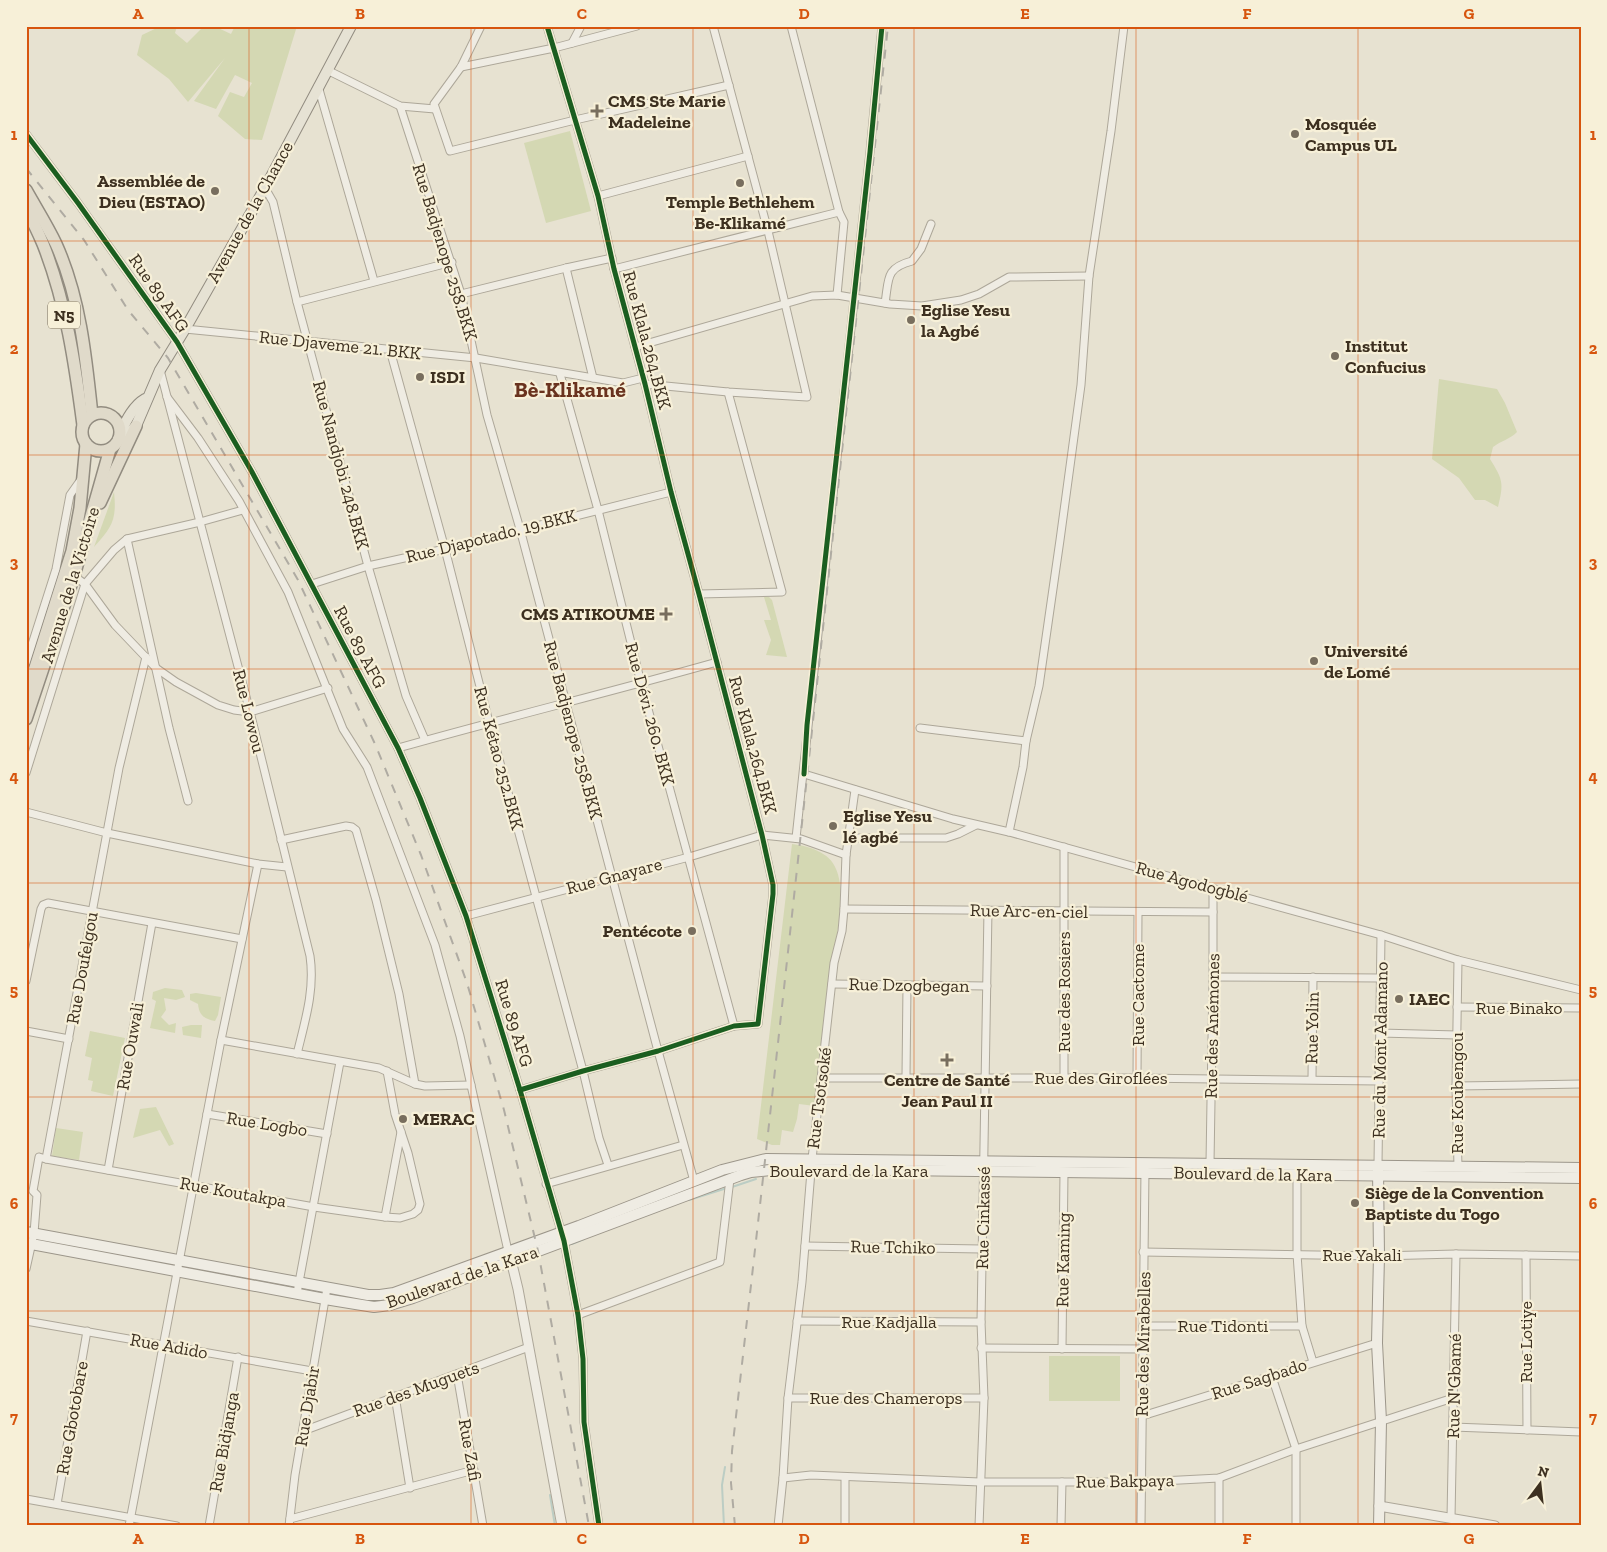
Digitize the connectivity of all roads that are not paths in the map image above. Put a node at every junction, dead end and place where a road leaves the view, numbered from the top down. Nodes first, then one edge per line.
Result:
1 (351, 26) edge
2 (481, 26) edge
3 (547, 26) edge
4 (581, 26) edge
5 (637, 26) edge
6 (714, 26) edge
7 (792, 26) edge
8 (882, 26) edge
9 (1124, 26) edge
10 (572, 43) junction
11 (554, 48) junction
12 (461, 67) junction
13 (327, 70) junction
14 (318, 86) junction
15 (729, 86) junction
16 (400, 106) junction
17 (435, 109) junction
18 (575, 120) junction
19 (26, 134) edge
20 (748, 156) junction
21 (265, 188) junction
22 (26, 190) edge
23 (598, 196) junction
24 (26, 209) edge
25 (838, 212) junction
26 (931, 224) dead end
27 (768, 231) junction
28 (612, 258) junction
29 (452, 262) junction
30 (566, 268) junction
31 (614, 269) junction
32 (1089, 276) junction
33 (374, 281) junction
34 (461, 294) junction
35 (837, 295) junction
36 (854, 297) junction
37 (298, 302) junction
38 (885, 303) junction
39 (786, 304) junction
40 (185, 329) junction
41 (177, 342) junction
42 (309, 343) junction
43 (635, 347) junction
44 (390, 350) junction
45 (476, 358) junction
46 (160, 370) junction
47 (560, 374) junction
48 (593, 378) junction
49 (644, 381) junction
50 (728, 392) junction
51 (167, 397) junction
52 (148, 398) junction
53 (92, 415) junction
54 (83, 426) junction
55 (136, 426) junction
56 (119, 436) junction
57 (86, 444) junction
58 (110, 449) junction
59 (82, 478) junction
60 (671, 492) junction
61 (244, 510) junction
62 (598, 510) junction
63 (90, 520) junction
64 (200, 522) junction
65 (520, 529) junction
66 (127, 539) junction
67 (445, 549) junction
68 (368, 566) junction
69 (64, 574) junction
70 (84, 584) junction
71 (312, 584) junction
72 (699, 594) junction
73 (146, 657) junction
74 (716, 662) junction
75 (26, 663) edge
76 (156, 668) junction
77 (641, 683) junction
78 (328, 688) junction
79 (26, 696) edge
80 (566, 702) junction
81 (250, 712) junction
82 (26, 720) edge
83 (489, 722) junction
84 (920, 728) dead end
85 (425, 740) junction
86 (1026, 741) junction
87 (398, 748) junction
88 (26, 773) edge
89 (804, 774) junction
90 (855, 790) junction
91 (188, 801) dead end
92 (26, 812) edge
93 (976, 825) junction
94 (1009, 832) junction
95 (107, 833) junction
96 (762, 835) junction
97 (789, 837) junction
98 (848, 838) junction
99 (281, 840) junction
100 (1064, 847) junction
101 (846, 854) junction
102 (689, 857) junction
103 (258, 864) junction
104 (287, 867) junction
105 (612, 877) junction
106 (1213, 888) junction
107 (536, 897) junction
108 (844, 909) junction
109 (988, 910) junction
110 (91, 912) junction
111 (1065, 912) junction
112 (1138, 912) junction
113 (1213, 912) junction
114 (466, 916) junction
115 (152, 923) junction
116 (1382, 935) junction
117 (242, 939) junction
118 (1458, 960) junction
119 (1213, 977) junction
120 (1313, 977) junction
121 (1381, 978) junction
122 (26, 981) edge
123 (832, 984) junction
124 (907, 986) junction
125 (987, 986) junction
126 (1581, 990) edge
127 (1457, 1007) junction
128 (1581, 1008) edge
129 (734, 1026) junction
130 (26, 1031) edge
131 (1380, 1032) junction
132 (1457, 1035) junction
133 (69, 1039) junction
134 (221, 1040) junction
135 (658, 1051) junction
136 (297, 1054) junction
137 (340, 1062) junction
138 (387, 1071) junction
139 (583, 1071) junction
140 (986, 1077) junction
141 (1064, 1077) junction
142 (822, 1078) junction
143 (906, 1078) junction
144 (1137, 1078) junction
145 (1212, 1078) junction
146 (1312, 1079) junction
147 (1380, 1081) junction
148 (416, 1084) junction
149 (1581, 1084) edge
150 (471, 1085) junction
151 (1456, 1086) junction
152 (520, 1090) junction
153 (208, 1114) junction
154 (401, 1131) junction
155 (327, 1134) junction
156 (683, 1145) junction
157 (46, 1159) junction
158 (984, 1162) junction
159 (1210, 1163) junction
160 (812, 1164) junction
161 (1458, 1164) junction
162 (608, 1165) junction
163 (1378, 1165) junction
164 (753, 1167) junction
165 (1145, 1168) junction
166 (1581, 1168) edge
167 (108, 1170) junction
168 (1064, 1172) junction
169 (1297, 1174) junction
170 (1378, 1176) junction
171 (1581, 1178) edge
172 (694, 1179) junction
173 (730, 1179) junction
174 (546, 1184) junction
175 (194, 1186) junction
176 (314, 1207) junction
177 (385, 1217) junction
178 (30, 1232) edge
179 (561, 1232) junction
180 (29, 1243) edge
181 (805, 1246) junction
182 (981, 1249) junction
183 (1143, 1252) junction
184 (1297, 1254) junction
185 (1456, 1254) junction
186 (1526, 1255) junction
187 (510, 1256) junction
188 (1379, 1256) junction
189 (1581, 1256) edge
190 (180, 1260) junction
191 (26, 1269) edge
192 (178, 1271) junction
193 (299, 1282) junction
194 (327, 1288) junction
195 (297, 1293) junction
196 (325, 1299) junction
197 (578, 1315) junction
198 (26, 1321) edge
199 (797, 1321) junction
200 (981, 1322) junction
201 (1143, 1326) junction
202 (1302, 1326) junction
203 (87, 1331) junction
204 (1377, 1343) junction
205 (164, 1344) junction
206 (529, 1347) junction
207 (981, 1348) junction
208 (1062, 1349) junction
209 (1143, 1349) junction
210 (238, 1357) junction
211 (1313, 1362) junction
212 (312, 1371) junction
213 (457, 1374) junction
214 (1272, 1377) junction
215 (395, 1396) junction
216 (788, 1398) junction
217 (984, 1398) junction
218 (1453, 1398) junction
219 (1142, 1416) junction
220 (1381, 1421) junction
221 (1453, 1427) junction
222 (1527, 1430) junction
223 (303, 1431) junction
224 (1581, 1432) edge
225 (1296, 1450) junction
226 (474, 1470) junction
227 (783, 1478) junction
228 (845, 1478) junction
229 (1219, 1478) junction
230 (980, 1482) junction
231 (1062, 1482) junction
232 (1142, 1482) junction
233 (410, 1488) junction
234 (26, 1499) edge
235 (57, 1504) junction
236 (1379, 1506) junction
237 (131, 1518) junction
238 (1451, 1518) junction
239 (289, 1522) edge
240 (599, 1525) edge
241 (129, 1526) edge
242 (177, 1526) edge
243 (209, 1526) edge
244 (483, 1526) edge
245 (562, 1526) edge
246 (778, 1526) edge
247 (845, 1526) edge
248 (979, 1526) edge
249 (1062, 1526) edge
250 (1141, 1526) edge
251 (1219, 1526) edge
252 (1296, 1526) edge
253 (1379, 1526) edge
254 (1496, 1526) edge

1 - 13 main road, Avenue de la Chance
2 - 12 street
3 - 11 street, Rue Klala.264.BKK
4 - 10 street
5 - 10 street
6 - 15 street
7 - 25 street
8 - 36 street
9 - 32 street
10 - 11 street
11 - 12 street
11 - 18 street, Rue Klala.264.BKK
12 - 17 street
13 - 14 main road, Avenue de la Chance
13 - 16 street
14 - 21 main road, Avenue de la Chance
14 - 33 street
15 - 18 street
15 - 20 street
16 - 17 street
16 - 29 street, Rue Badjenope 258.BKK
17 - 18 street
18 - 23 street, Rue Klala.264.BKK
19 - 41 street, Rue 89 AFG
20 - 23 street
20 - 27 street
21 - 37 street, Rue Nandjobi 248.BKK
21 - 40 main road, Avenue de la Chance
22 - 53 highway
23 - 28 street, Rue Klala.264.BKK
24 - 54 highway, N5
25 - 27 street
25 - 35 street
26 - 38 street
27 - 31 street
27 - 39 street
28 - 30 street
28 - 31 street, Rue Klala.264.BKK
29 - 33 street
29 - 34 street, Rue Badjenope 258.BKK
30 - 34 street
30 - 48 street
31 - 43 street, Rue Klala.264.BKK
32 - 38 street
32 - 86 street
33 - 37 street
34 - 45 street, Rue Badjenope 258.BKK
35 - 36 street
35 - 39 street
36 - 38 street
36 - 89 street
37 - 42 street, Rue Nandjobi 248.BKK
39 - 43 street
39 - 50 street, Rue Djaveme 21. BKK
40 - 41 main road, Avenue de la Chance
40 - 42 street, Rue Djaveme 21. BKK
41 - 46 main road, Avenue de la Chance
41 - 71 street, Rue 89 AFG
42 - 44 street, Rue Djaveme 21. BKK
42 - 68 street, Rue Nandjobi 248.BKK
43 - 49 street, Rue Klala.264.BKK
44 - 45 street, Rue Djaveme 21. BKK
44 - 67 street, Rue Kétao 252.BKK
45 - 47 street, Rue Djaveme 21. BKK
45 - 65 street, Rue Badjenope 258.BKK
46 - 51 street, Rue Lowou
46 - 52 main road, Avenue de la Chance
47 - 48 street, Rue Djaveme 21. BKK
47 - 62 street, Rue Dévi. 260. BKK
48 - 49 street, Rue Djaveme 21. BKK
49 - 50 street, Rue Djaveme 21. BKK
49 - 60 street, Rue Klala.264.BKK
50 - 72 street
51 - 61 street
51 - 64 street, Rue Lowou
52 - 55 main road, Avenue de la Chance
52 - 56 main road, Avenue de la Chance
53 - 54 highway
53 - 56 highway
54 - 57 highway
55 - 56 main road
55 - 63 highway
56 - 58 highway
57 - 58 highway
57 - 59 highway, Avenue de la Victoire
58 - 63 highway, Avenue de la Victoire
59 - 69 highway, Avenue de la Victoire
59 - 69 street
60 - 62 street, Rue Djapotado. 19.BKK
60 - 72 street, Rue Klala.264.BKK
61 - 64 street
61 - 78 street
62 - 65 street, Rue Djapotado. 19.BKK
62 - 77 street, Rue Dévi. 260. BKK
63 - 69 highway, Avenue de la Victoire
64 - 66 street
64 - 81 street, Rue Lowou
65 - 67 street, Rue Djapotado. 19.BKK
65 - 80 street, Rue Badjenope 258.BKK
66 - 70 street
66 - 76 street
67 - 68 street, Rue Djapotado. 19.BKK
67 - 83 street, Rue Kétao 252.BKK
68 - 71 street, Rue Djapotado. 19.BKK
68 - 85 street, Rue Nandjobi 248.BKK
69 - 70 street
69 - 75 street
69 - 79 highway, Avenue de la Victoire
69 - 82 highway, Avenue de la Victoire
70 - 73 street
70 - 88 street
71 - 87 street, Rue 89 AFG
72 - 74 street, Rue Klala.264.BKK
73 - 76 street
73 - 95 street, Rue Doufelgou
74 - 77 street
74 - 96 street, Rue Klala,264.BKK
76 - 81 street
76 - 91 street
77 - 80 street
77 - 102 street, Rue Dévi. 260. BKK
78 - 81 street
78 - 150 street
80 - 83 street
80 - 105 street, Rue Badjenope 258.BKK
81 - 99 street, Rue Lowou
83 - 85 street
83 - 107 street, Rue Kétao 252.BKK
84 - 86 street
85 - 87 street
86 - 94 street
87 - 114 street, Rue 89 AFG
89 - 90 street, Rue Agodogblé
89 - 97 street
90 - 93 street, Rue Agodogblé
90 - 98 street, Rue Tsotsoké
92 - 95 street
93 - 94 street, Rue Agodogblé
93 - 98 street
94 - 100 street, Rue Agodogblé
95 - 103 street
95 - 110 street, Rue Doufelgou
96 - 97 street, Rue Gnayare
96 - 102 street, Rue Gnayare
96 - 129 street, Rue Klala,264.BKK
97 - 101 street, Rue Gnayare
98 - 101 street, Rue Tsotsoké
99 - 104 street, Rue Lowou
99 - 148 street
100 - 106 street, Rue Agodogblé
100 - 111 street, Rue des Rosiers
101 - 108 street, Rue Tsotsoké
102 - 105 street, Rue Gnayare
102 - 129 street, Rue Dévi. 260. BKK
103 - 104 street
103 - 117 street
104 - 136 street, Rue Lowou
105 - 107 street, Rue Gnayare
105 - 135 street, Rue Badjenope 258.BKK
106 - 113 street, Rue des Anémones
106 - 116 street, Rue Agodogblé
107 - 114 street, Rue Gnayare
107 - 139 street, Rue Kétao 252.BKK
108 - 109 street, Rue Arc-en-ciel
108 - 123 street, Rue Tsotsoké
109 - 111 street, Rue Arc-en-ciel
109 - 125 street, Rue Cinkassé
110 - 115 street
110 - 122 street
110 - 133 street, Rue Doufelgou
111 - 112 street, Rue Arc-en-ciel
111 - 141 street, Rue des Rosiers
112 - 113 street, Rue Arc-en-ciel
112 - 144 street, Rue Cactome
113 - 119 street, Rue des Anémones
114 - 152 street, Rue 89 AFG
115 - 117 street
115 - 167 street, Rue Ouwali
116 - 118 street, Rue Agodogblé
116 - 121 street, Rue du Mont Adamano
117 - 134 street
118 - 126 street, Rue Agodogblé
118 - 127 street, Rue Koubengou
119 - 120 street
119 - 145 street, Rue des Anémones
120 - 121 street
120 - 146 street, Rue Yolin
121 - 131 street, Rue du Mont Adamano
123 - 124 street, Rue Dzogbegan
123 - 142 street, Rue Tsotsoké
124 - 125 street, Rue Dzogbegan
124 - 143 street
125 - 140 street, Rue Cinkassé
127 - 128 street, Rue Binako
127 - 132 street, Rue Koubengou
129 - 135 street
130 - 133 street
131 - 132 street
131 - 147 street, Rue du Mont Adamano
132 - 151 street, Rue Koubengou
133 - 157 street, Rue Doufelgou
134 - 136 street
134 - 153 street
135 - 139 street
135 - 156 street, Rue Badjenope 258.BKK
136 - 137 street
137 - 138 street
137 - 155 street
138 - 148 street
138 - 154 street
139 - 152 street
139 - 162 street, Rue Kétao 252.BKK
140 - 141 street, Rue des Giroflées
140 - 143 street, Rue des Giroflées
140 - 158 street, Rue Cinkassé
141 - 144 street, Rue des Giroflées
142 - 143 street, Rue des Giroflées
142 - 160 street, Rue Tsotsoké
144 - 145 street, Rue des Giroflées
145 - 146 street, Rue des Giroflées
145 - 159 street, Rue des Anémones
146 - 147 street, Rue des Giroflées
147 - 163 street, Rue du Mont Adamano
148 - 150 street
149 - 151 street
150 - 187 street
151 - 161 street, Rue Koubengou
152 - 174 street, Rue 89 AFG
153 - 155 street, Rue Logbo
153 - 175 street
154 - 177 street
154 - 177 street, Rue Koutakpa
155 - 176 street
156 - 162 street
156 - 172 street, Rue Badjenope 258.BKK
157 - 167 street, Rue Koutakpa
157 - 178 street, Rue Doufelgou
158 - 160 main road, Boulevard de la Kara
158 - 165 main road, Boulevard de la Kara
158 - 168 main road, Boulevard de la Kara
158 - 182 street, Rue Cinkassé
159 - 163 main road, Boulevard de la Kara
159 - 165 main road, Boulevard de la Kara
160 - 164 main road, Boulevard de la Kara
160 - 181 street, Rue Tsotsoké
161 - 163 main road, Boulevard de la Kara
161 - 166 main road, Boulevard de la Kara
162 - 174 street
163 - 170 main road
164 - 172 main road, Boulevard de la Kara
164 - 173 main road, Boulevard de la Kara
165 - 168 main road, Boulevard de la Kara
165 - 169 main road, Boulevard de la Kara
165 - 183 street, Rue des Mirabelles
167 - 175 street, Rue Koutakpa
168 - 208 street, Rue Kaming
169 - 170 main road, Boulevard de la Kara
169 - 184 street
170 - 171 main road, Boulevard de la Kara
170 - 188 main road
172 - 179 main road, Boulevard de la Kara
173 - 179 main road, Boulevard de la Kara
173 - 197 street
174 - 179 street, Rue 89 AFG
175 - 176 street, Rue Koutakpa
175 - 190 street
176 - 177 street, Rue Koutakpa
176 - 193 street
178 - 180 street, Rue Doufelgou
178 - 190 main road, Boulevard de la Kara
179 - 187 main road, Boulevard de la Kara
179 - 197 street, Rue 89 AFG
180 - 191 street, Rue Doufelgou
180 - 192 main road, Boulevard de la Kara
181 - 182 street, Rue Tchiko
181 - 199 street, Rue Tsotsoké
182 - 200 street, Rue Cinkassé
183 - 184 street, Rue Yakali
183 - 201 street, Rue des Mirabelles
184 - 188 street, Rue Yakali
184 - 202 street
185 - 186 street, Rue Yakali
185 - 188 street, Rue Yakali
185 - 218 street, Rue N'Gbamé
186 - 189 street, Rue Yakali
186 - 222 street, Rue Lotiye
187 - 194 main road, Boulevard de la Kara
187 - 196 main road, Boulevard de la Kara
187 - 206 street
188 - 204 main road
190 - 192 street
190 - 193 main road, Boulevard de la Kara
192 - 195 main road, Boulevard de la Kara
192 - 205 street
193 - 194 main road, Boulevard de la Kara
193 - 195 street
194 - 196 street, Rue Djabir
195 - 196 main road, Boulevard de la Kara
196 - 212 street, Rue Djabir
197 - 240 street, Rue 89 AFG
198 - 203 street, Rue Adido
199 - 200 street, Rue Kadjalla
199 - 216 street, Rue Tsotsoké
200 - 207 street, Rue Cinkassé
201 - 202 street, Rue Tidonti
201 - 209 street, Rue des Mirabelles
202 - 211 street
203 - 205 street, Rue Adido
203 - 235 street, Rue Gbotobare
204 - 211 street, Rue Sagbado
204 - 220 main road
205 - 210 street, Rue Adido
205 - 237 street
206 - 213 street, Rue des Muguets
206 - 245 street
207 - 208 street
207 - 217 street, Rue Cinkassé
208 - 209 street
209 - 219 street, Rue des Mirabelles
210 - 212 street, Rue Adido
210 - 243 street, Rue Bidjanga
211 - 214 street, Rue Sagbado
212 - 223 street, Rue Djabir
213 - 215 street, Rue des Muguets
213 - 226 street, Rue Zafi
214 - 219 street, Rue Sagbado
214 - 225 street
215 - 223 street, Rue des Muguets
215 - 233 street
216 - 217 street, Rue des Chamerops
216 - 227 street, Rue Tsotsoké
217 - 230 street, Rue Cinkassé
218 - 220 street, Rue Bakpaya
218 - 221 street, Rue N'Gbamé
219 - 232 street, Rue des Mirabelles
220 - 225 street, Rue Bakpaya
220 - 236 main road
221 - 222 street
221 - 238 street, Rue N'Gbamé
222 - 224 street
223 - 239 street, Rue Djabir
225 - 229 street, Rue Bakpaya
225 - 252 street
226 - 233 street
226 - 244 street, Rue Zafi
227 - 228 street, Rue Bakpaya
227 - 246 street, Rue Tsotsoké
228 - 230 street, Rue Bakpaya
228 - 247 street
229 - 232 street, Rue Bakpaya
229 - 251 street
230 - 231 street, Rue Bakpaya
230 - 248 street, Rue Cinkassé
231 - 232 street, Rue Bakpaya
231 - 249 street
232 - 250 street, Rue des Mirabelles
233 - 239 street
234 - 235 street
235 - 237 street
236 - 238 street
236 - 253 main road
237 - 241 street
237 - 242 street
238 - 254 street

